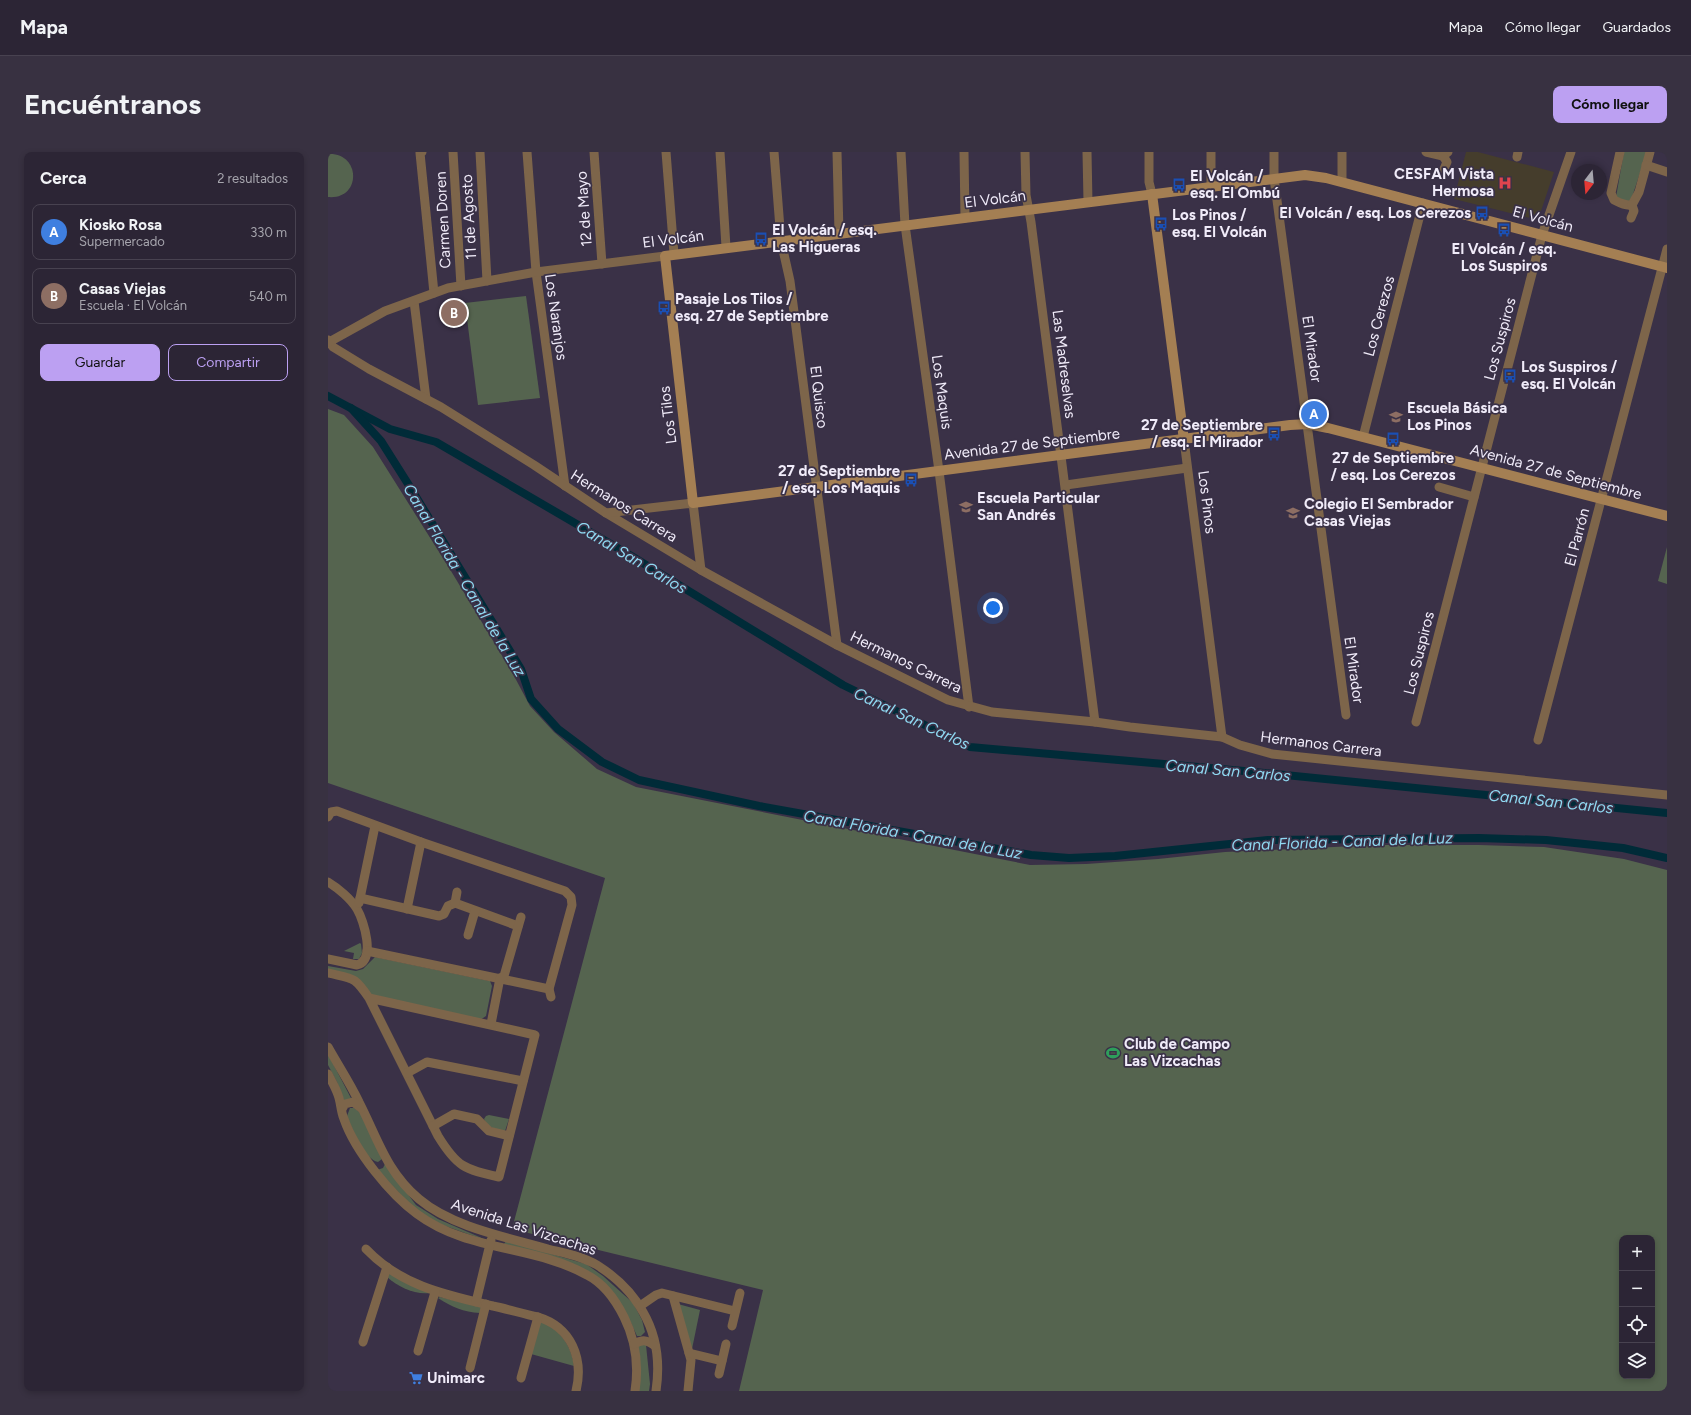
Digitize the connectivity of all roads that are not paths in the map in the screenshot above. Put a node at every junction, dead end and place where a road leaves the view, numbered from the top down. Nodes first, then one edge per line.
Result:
1 (421, 152) edge
2 (453, 152) edge
3 (480, 152) edge
4 (528, 152) edge
5 (594, 152) edge
6 (666, 152) edge
7 (720, 152) edge
8 (774, 152) edge
9 (837, 152) edge
10 (901, 152) edge
11 (964, 152) edge
12 (1025, 152) edge
13 (1087, 152) edge
14 (1149, 152) edge
15 (1211, 152) edge
16 (1274, 152) edge
17 (1342, 152) edge
18 (1426, 152) edge
19 (1571, 152) edge
20 (1620, 152) edge
21 (1650, 152) edge
22 (1446, 154) edge
23 (1646, 165) junction
24 (1444, 169) dead end
25 (1667, 172) edge
26 (1274, 178) junction
27 (1342, 182) junction
28 (1211, 186) junction
29 (1152, 194) junction
30 (1088, 202) junction
31 (1423, 203) junction
32 (1632, 205) junction
33 (1029, 210) junction
34 (965, 218) junction
35 (1631, 218) dead end
36 (905, 225) junction
37 (839, 233) junction
38 (1542, 234) junction
39 (781, 241) junction
40 (726, 248) junction
41 (1667, 249) edge
42 (669, 255) junction
43 (602, 264) junction
44 (1664, 267) edge
45 (536, 272) junction
46 (487, 281) junction
47 (461, 286) junction
48 (434, 293) junction
49 (414, 300) junction
50 (329, 341) edge
51 (426, 399) junction
52 (1308, 424) junction
53 (1362, 437) junction
54 (1184, 440) junction
55 (1062, 456) junction
56 (1187, 468) junction
57 (1481, 468) junction
58 (939, 471) junction
59 (1066, 485) junction
60 (565, 486) junction
61 (816, 487) junction
62 (1439, 487) dead end
63 (1474, 497) junction
64 (1601, 499) junction
65 (693, 503) junction
66 (606, 513) junction
67 (1667, 516) edge
68 (701, 570) junction
69 (837, 645) junction
70 (969, 707) junction
71 (1346, 715) dead end
72 (1096, 722) junction
73 (1416, 722) dead end
74 (1222, 737) junction
75 (1538, 740) dead end
76 (1667, 795) edge
77 (328, 817) edge
78 (375, 826) junction
79 (421, 842) junction
80 (328, 882) edge
81 (457, 892) dead end
82 (360, 898) junction
83 (454, 903) junction
84 (357, 909) junction
85 (407, 909) junction
86 (475, 911) junction
87 (468, 935) dead end
88 (367, 951) junction
89 (328, 959) edge
90 (328, 973) edge
91 (500, 978) junction
92 (369, 998) junction
93 (491, 1024) junction
94 (328, 1047) edge
95 (407, 1073) junction
96 (328, 1074) edge
97 (523, 1081) junction
98 (342, 1109) junction
99 (362, 1109) junction
100 (432, 1126) junction
101 (509, 1136) junction
102 (387, 1161) junction
103 (372, 1167) junction
104 (493, 1233) junction
105 (489, 1245) junction
106 (366, 1249) dead end
107 (387, 1267) junction
108 (435, 1292) junction
109 (740, 1293) dead end
110 (673, 1296) junction
111 (476, 1302) junction
112 (486, 1304) junction
113 (640, 1306) junction
114 (736, 1311) junction
115 (538, 1317) junction
116 (732, 1326) dead end
117 (363, 1342) dead end
118 (634, 1344) junction
119 (726, 1344) dead end
120 (655, 1346) junction
121 (418, 1351) dead end
122 (689, 1353) junction
123 (722, 1361) junction
124 (470, 1368) dead end
125 (719, 1374) dead end
126 (521, 1378) dead end
127 (576, 1391) edge
128 (635, 1391) edge
129 (656, 1391) edge
130 (688, 1391) edge

1 - 48 street
2 - 47 street, Carmen Doren
3 - 46 street, 11 de Agosto
4 - 45 street, Los Naranjos
5 - 43 street, 12 de Mayo
6 - 42 street, Los Tilos
7 - 40 street
8 - 39 street, El Quisco
9 - 37 street
10 - 36 street, Los Maquis
11 - 34 street
12 - 33 street, Las Madreselvas
13 - 30 street
14 - 29 street, Los Pinos
15 - 28 street
16 - 26 street, El Mirador
17 - 27 street
18 - 22 street
19 - 38 street, Los Suspiros
20 - 32 street
21 - 23 street
22 - 24 street
23 - 25 street
23 - 32 street
26 - 27 street, El Volcán
26 - 28 street, El Volcán
26 - 52 street, El Mirador
27 - 31 street, El Volcán
28 - 29 street, El Volcán
29 - 30 street, El Volcán
29 - 54 street, Los Pinos
30 - 33 street, El Volcán
31 - 38 street, El Volcán
31 - 53 street, Los Cerezos
32 - 35 street
33 - 34 street, El Volcán
33 - 55 street, Las Madreselvas
34 - 36 street, El Volcán
36 - 37 street, El Volcán
36 - 58 street, Los Maquis
37 - 39 street, El Volcán
38 - 44 street, El Volcán
38 - 57 street, Los Suspiros
39 - 40 street, El Volcán
39 - 61 street, El Quisco
40 - 42 street, El Volcán
41 - 44 street, El Parrón
42 - 43 street, El Volcán
42 - 65 street, Los Tilos
43 - 45 street, El Volcán
44 - 64 street, El Parrón
45 - 46 street, El Volcán
45 - 60 street, Los Naranjos
46 - 47 street, El Volcán
47 - 48 street, El Volcán
48 - 49 street, El Volcán
49 - 50 street, El Volcán
49 - 51 street
50 - 51 street, Hermanos Carrera
51 - 60 street, Hermanos Carrera
52 - 53 street, Avenida 27 de Septiembre
52 - 54 street, Avenida 27 de Septiembre
52 - 71 street, El Mirador
53 - 57 street, Avenida 27 de Septiembre
54 - 55 street, Avenida 27 de Septiembre
54 - 56 street, Los Pinos
55 - 58 street, Avenida 27 de Septiembre
55 - 59 street, Las Madreselvas
56 - 59 street
56 - 74 street, Los Pinos
57 - 63 street, Los Suspiros
57 - 64 street, Avenida 27 de Septiembre
58 - 61 street, Avenida 27 de Septiembre
58 - 70 street, Los Maquis
59 - 72 street, Las Madreselvas
60 - 66 street, Hermanos Carrera
61 - 65 street, Avenida 27 de Septiembre
61 - 69 street, El Quisco
62 - 63 street
63 - 73 street, Los Suspiros
64 - 67 street, Avenida 27 de Septiembre
64 - 75 street, El Parrón
65 - 66 street, Avenida 27 de Septiembre
65 - 68 street, Los Tilos
66 - 68 street, Hermanos Carrera
68 - 69 street, Hermanos Carrera
69 - 70 street, Hermanos Carrera
70 - 72 street, Hermanos Carrera
72 - 74 street, Hermanos Carrera
74 - 76 street, Hermanos Carrera
77 - 78 street
78 - 79 street
78 - 82 street
79 - 85 street
79 - 91 street
80 - 84 street
81 - 83 street
82 - 84 street
82 - 85 street
83 - 85 street
83 - 86 street
84 - 88 street
86 - 87 street
86 - 91 street
88 - 89 street
88 - 91 street
90 - 92 street
91 - 93 street
92 - 93 street
92 - 95 street
93 - 97 street
94 - 99 street, Avenida Las Vizcachas
95 - 97 street
95 - 100 street
96 - 98 street, Avenida Las Vizcachas
97 - 101 street
98 - 99 street
98 - 103 street, Avenida Las Vizcachas
99 - 102 street, Avenida Las Vizcachas
100 - 101 street
100 - 101 street
102 - 103 street
102 - 104 street, Avenida Las Vizcachas
103 - 105 street, Avenida Las Vizcachas
104 - 105 street
104 - 113 street, Avenida Las Vizcachas
105 - 111 street
105 - 118 street, Avenida Las Vizcachas
106 - 107 street
107 - 108 street
107 - 117 street
108 - 111 street
108 - 121 street
109 - 114 street
110 - 113 street
110 - 114 street
110 - 122 street
111 - 112 street
112 - 115 street
112 - 124 street
113 - 120 street, Avenida Las Vizcachas
114 - 116 street
115 - 126 street
115 - 127 street
118 - 120 street
118 - 128 street, Avenida Las Vizcachas
119 - 123 street
120 - 129 street, Avenida Las Vizcachas
122 - 123 street
122 - 130 street
123 - 125 street

